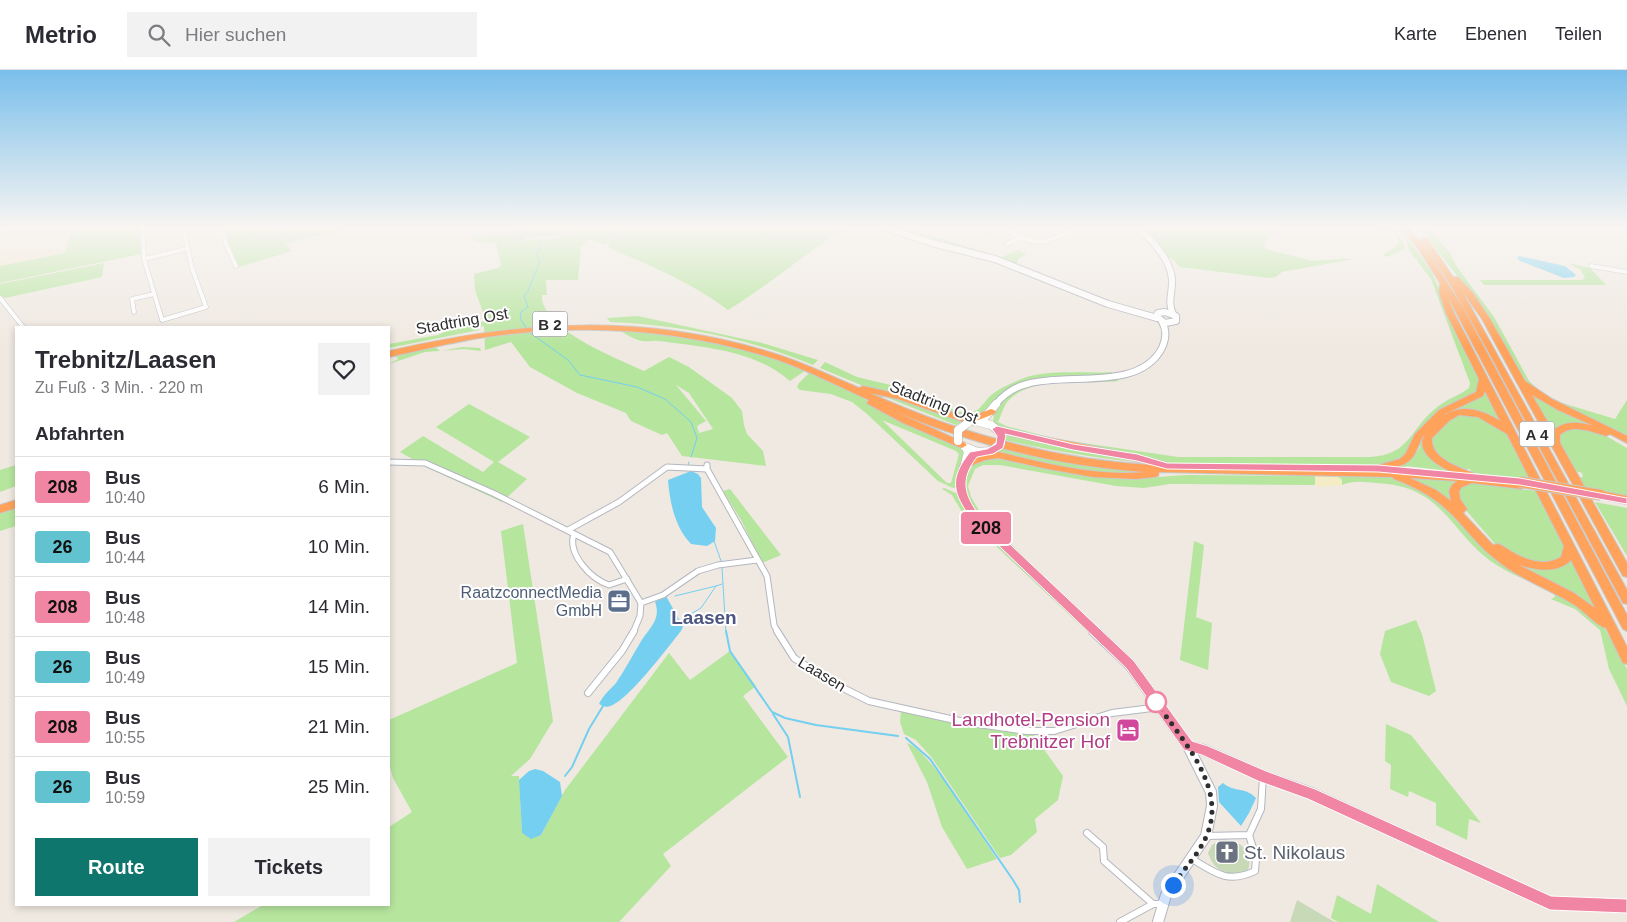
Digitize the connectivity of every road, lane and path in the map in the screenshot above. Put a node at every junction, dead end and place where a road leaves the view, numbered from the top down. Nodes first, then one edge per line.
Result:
1 (146, 267) edge
2 (192, 267) edge
3 (1017, 267) edge
4 (1165, 267) edge
5 (1168, 267) edge
6 (1433, 267) edge
7 (1592, 267) edge
8 (1596, 267) edge
9 (1444, 269) joint
10 (1594, 269) dead end
11 (1627, 272) edge
12 (1442, 280) junction
13 (154, 294) junction
14 (0, 298) edge
15 (134, 312) dead end
16 (1173, 314) junction
17 (1160, 316) junction
18 (1171, 323) junction
19 (22, 326) edge
20 (1166, 333) junction
21 (390, 352) edge
22 (1484, 378) junction
23 (1520, 379) junction
24 (860, 390) junction
25 (991, 412) junction
26 (954, 418) junction
27 (974, 423) junction
28 (996, 429) junction
29 (1513, 436) junction
30 (1627, 440) edge
31 (1555, 443) junction
32 (962, 445) junction
33 (1627, 446) edge
34 (989, 452) junction
35 (390, 462) edge
36 (966, 465) junction
37 (1172, 469) junction
38 (1380, 471) junction
39 (1475, 478) junction
40 (15, 500) edge
41 (1627, 502) edge
42 (15, 504) edge
43 (0, 505) edge
44 (0, 509) edge
45 (568, 530) junction
46 (574, 534) junction
47 (1569, 546) junction
48 (1616, 554) junction
49 (757, 560) junction
50 (1627, 564) edge
51 (1627, 573) edge
52 (627, 578) junction
53 (1627, 600) edge
54 (641, 603) junction
55 (1627, 626) edge
56 (1614, 634) junction
57 (1627, 659) edge
58 (588, 693) dead end
59 (1160, 707) junction
60 (1188, 746) junction
61 (1263, 776) junction
62 (1087, 833) dead end
63 (1206, 836) junction
64 (1249, 836) junction
65 (1192, 859) junction
66 (1158, 904) junction
67 (1627, 906) edge
68 (1120, 922) edge
69 (1158, 922) edge

1 - 13 street
2 - 13 street
3 - 17 main road
4 - 17 main road
5 - 16 main road
6 - 12 highway, A 4
7 - 10 street
8 - 11 street
9 - 23 highway
9 - 53 highway, A 4
12 - 22 highway
12 - 55 highway, A 4
13 - 15 street
14 - 19 street
16 - 17 main road
16 - 18 main road
17 - 18 main road
17 - 20 main road
18 - 20 main road
20 - 25 main road
21 - 24 highway, Stadtring Ost / B 2
22 - 29 highway
22 - 38 highway
23 - 30 highway
23 - 31 highway
24 - 26 highway, B 2
24 - 32 highway, B 2
24 - 37 highway, Stadtring Ost / B 2
25 - 26 highway, B 2
25 - 27 main road
25 - 28 main road
26 - 27 highway, B 2
27 - 28 main road
27 - 32 main road, bridge
28 - 34 main road, bridge
28 - 37 highway, B 2
29 - 39 highway
29 - 47 highway
31 - 33 highway
31 - 48 highway
32 - 34 main road
32 - 36 main road
34 - 36 highway, B 2
34 - 36 main road
34 - 37 highway, B 2
35 - 45 street
36 - 59 main road
37 - 38 highway, Stadtring Ost / B 2
38 - 39 highway, Stadtring Ost / B 2
38 - 56 highway
39 - 41 highway, Stadtring Ost / B 2, bridge
39 - 47 highway
40 - 43 highway
42 - 44 highway
45 - 46 street
45 - 49 street, Laasen
46 - 52 street
46 - 52 street
47 - 56 highway
48 - 50 highway
48 - 51 highway
49 - 54 street
49 - 59 street, Laasen
52 - 54 street
54 - 58 street
56 - 57 highway
59 - 60 main road
60 - 61 main road
60 - 63 main road
61 - 64 street
61 - 67 main road
62 - 66 street
63 - 64 street
63 - 65 main road
64 - 65 street
65 - 66 main road
66 - 68 street
66 - 69 main road

